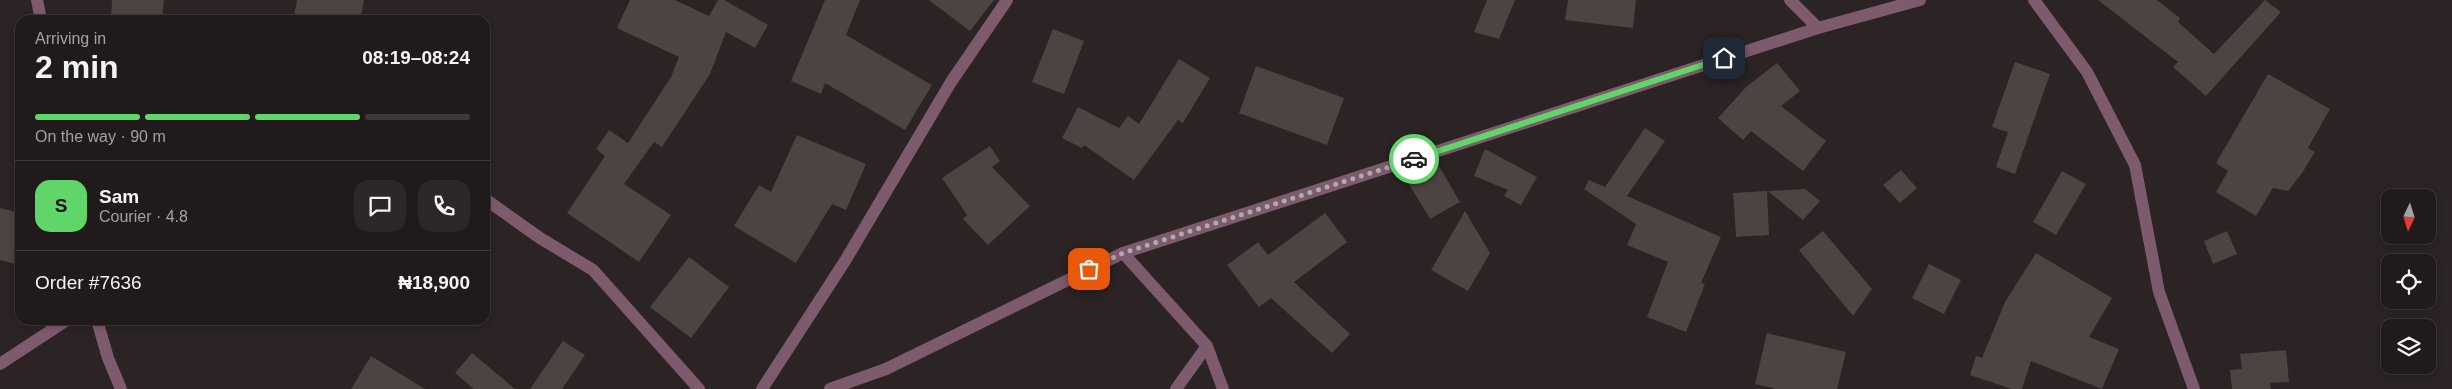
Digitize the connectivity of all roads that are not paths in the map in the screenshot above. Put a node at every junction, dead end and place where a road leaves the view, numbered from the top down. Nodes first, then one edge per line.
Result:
1 (37, 0) edge
2 (1007, 0) edge
3 (1790, 0) edge
4 (1920, 0) edge
5 (2034, 0) edge
6 (40, 15) edge
7 (1818, 28) junction
8 (490, 203) edge
9 (1123, 253) junction
10 (59, 325) edge
11 (98, 325) edge
12 (1207, 346) junction
13 (0, 364) edge
14 (121, 389) edge
15 (699, 389) edge
16 (762, 389) edge
17 (830, 389) edge
18 (1176, 389) edge
19 (1223, 389) edge
20 (2194, 389) edge

1 - 6 street
2 - 16 street
3 - 7 street
4 - 7 street
5 - 20 street
7 - 9 street
8 - 15 street
9 - 12 street
9 - 17 street
10 - 13 street
11 - 14 street
12 - 18 street
12 - 19 street

